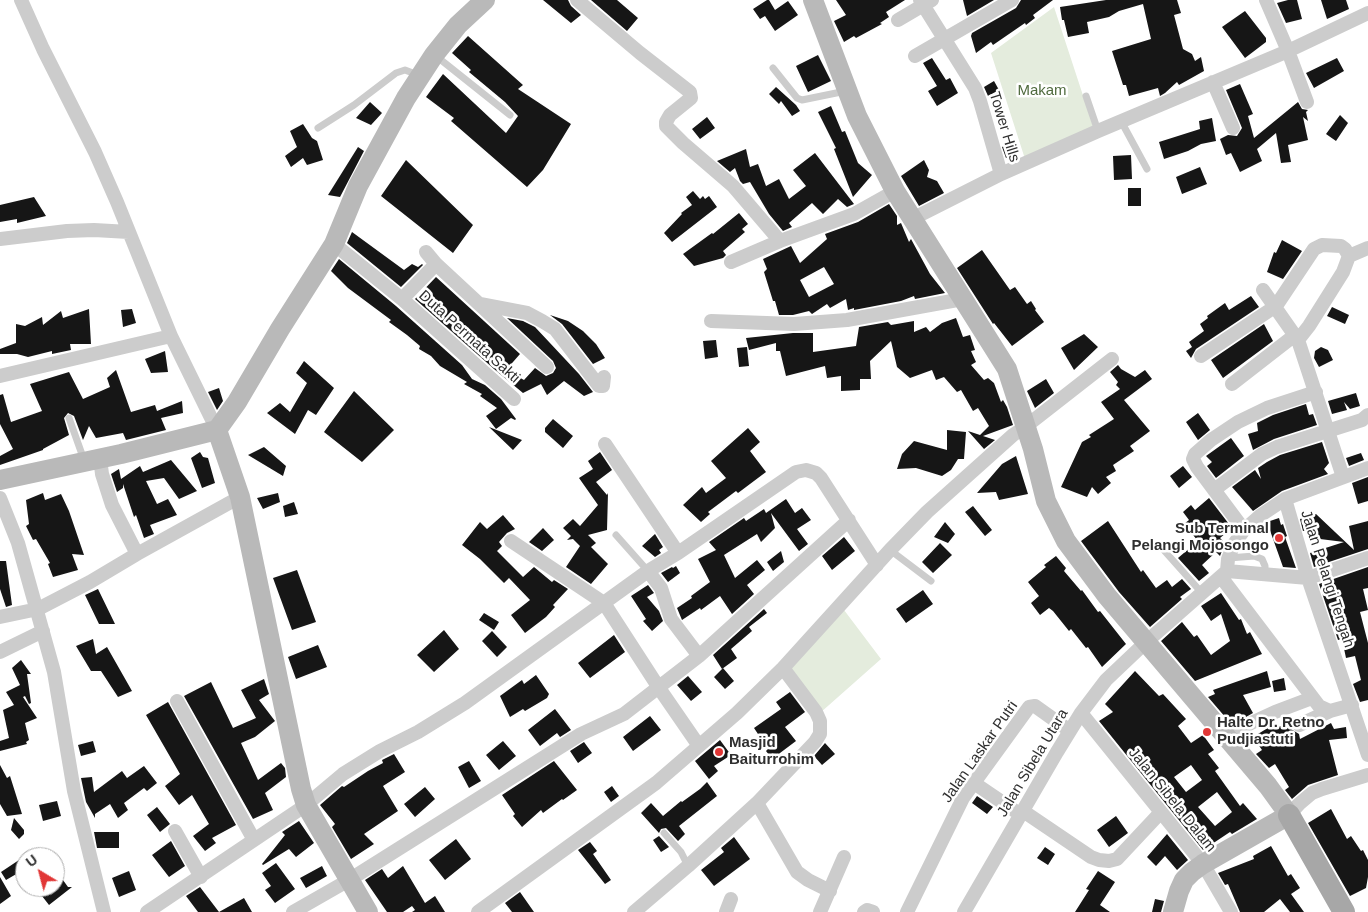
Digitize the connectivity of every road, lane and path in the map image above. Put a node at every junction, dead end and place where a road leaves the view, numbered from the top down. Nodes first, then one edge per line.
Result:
1 (22, 0) edge
2 (486, 0) edge
3 (578, 0) edge
4 (813, 0) edge
5 (1012, 0) edge
6 (1266, 0) edge
7 (926, 2) edge
8 (1368, 13) edge
9 (898, 20) dead end
10 (944, 39) junction
11 (1288, 51) junction
12 (434, 55) junction
13 (915, 56) dead end
14 (773, 68) dead end
15 (420, 76) junction
16 (1213, 82) junction
17 (847, 91) junction
18 (1086, 96) dead end
19 (1307, 102) dead end
20 (510, 115) dead end
21 (1121, 121) junction
22 (318, 128) dead end
23 (1233, 128) dead end
24 (1098, 131) junction
25 (1147, 169) dead end
26 (1001, 174) junction
27 (895, 191) junction
28 (912, 218) junction
29 (129, 232) junction
30 (0, 239) edge
31 (780, 242) junction
32 (334, 244) junction
33 (1368, 248) edge
34 (426, 252) dead end
35 (1349, 256) junction
36 (732, 262) dead end
37 (436, 264) junction
38 (1263, 290) dead end
39 (402, 299) junction
40 (963, 299) junction
41 (479, 304) junction
42 (1276, 306) junction
43 (711, 321) dead end
44 (171, 336) junction
45 (1297, 337) junction
46 (1201, 356) dead end
47 (1112, 358) dead end
48 (547, 367) dead end
49 (0, 376) edge
50 (604, 377) dead end
51 (1232, 384) dead end
52 (1316, 392) junction
53 (514, 399) dead end
54 (1368, 415) edge
55 (69, 418) dead end
56 (1026, 427) junction
57 (217, 430) junction
58 (1329, 431) junction
59 (605, 444) dead end
60 (92, 460) junction
61 (1368, 468) edge
62 (1343, 477) junction
63 (0, 480) edge
64 (1214, 490) junction
65 (0, 498) edge
66 (240, 498) junction
67 (1285, 499) junction
68 (850, 520) junction
69 (1244, 530) junction
70 (616, 535) dead end
71 (511, 541) dead end
72 (1161, 547) dead end
73 (890, 550) junction
74 (678, 553) junction
75 (137, 554) junction
76 (1368, 558) edge
77 (877, 565) junction
78 (1225, 569) junction
79 (648, 571) junction
80 (1308, 578) junction
81 (931, 581) dead end
82 (1202, 593) junction
83 (604, 603) junction
84 (38, 609) junction
85 (0, 617) edge
86 (44, 631) junction
87 (1145, 642) junction
88 (0, 652) edge
89 (699, 656) junction
90 (783, 668) junction
91 (659, 688) junction
92 (1312, 698) junction
93 (177, 701) dead end
94 (1352, 705) junction
95 (1330, 711) junction
96 (1081, 713) junction
97 (1299, 725) dead end
98 (1070, 731) junction
99 (1228, 739) junction
100 (699, 746) junction
101 (1368, 755) edge
102 (1368, 775) edge
103 (974, 783) junction
104 (757, 803) junction
105 (306, 805) junction
106 (1161, 812) junction
107 (1022, 813) junction
108 (1289, 814) junction
109 (175, 831) dead end
110 (664, 833) dead end
111 (254, 840) junction
112 (844, 857) dead end
113 (1203, 864) junction
114 (688, 866) junction
115 (201, 877) junction
116 (349, 880) junction
117 (830, 891) junction
118 (104, 912) edge
119 (147, 912) edge
120 (293, 912) edge
121 (368, 912) edge
122 (478, 912) edge
123 (634, 912) edge
124 (820, 912) edge
125 (864, 912) edge
126 (874, 912) edge
127 (907, 912) edge
128 (964, 912) edge
129 (1173, 912) edge
130 (1231, 912) edge
131 (1344, 912) edge

1 - 29 street
2 - 12 main road
3 - 31 street
4 - 17 main road
5 - 10 street
6 - 11 street
7 - 9 street, Tower Hills
7 - 10 street, Tower Hills
8 - 11 street
10 - 13 street
10 - 26 street, Tower Hills
11 - 16 street
11 - 19 street
12 - 15 main road
12 - 20 lane
14 - 17 lane
15 - 22 lane
15 - 32 main road
16 - 21 street
16 - 23 street
17 - 27 main road
18 - 24 lane
21 - 24 street
21 - 25 lane
24 - 26 street
26 - 28 street
27 - 28 main road
27 - 31 street
28 - 40 main road
29 - 30 street
29 - 44 street
31 - 36 street
32 - 39 street, Duta Permata Sakti
32 - 57 main road
33 - 35 street
34 - 37 street, Duta Permata Sakti
35 - 42 street
35 - 45 street
37 - 39 street, Duta Permata Sakti
37 - 41 street, Duta Permata Sakti
38 - 42 street
39 - 53 street, Duta Permata Sakti
40 - 43 street
40 - 56 main road
41 - 48 street, Duta Permata Sakti
41 - 50 street, Duta Permata Sakti
42 - 45 street
42 - 46 street
44 - 49 street
44 - 57 street
45 - 51 street
45 - 52 street
47 - 56 street
52 - 58 street
52 - 64 street
54 - 58 street
55 - 60 lane
56 - 73 street
56 - 87 main road
57 - 60 main road
57 - 66 main road
58 - 62 street
58 - 64 street
59 - 74 street
60 - 63 main road
60 - 75 street
61 - 62 street
62 - 67 street
64 - 69 street
65 - 84 street
66 - 75 street
66 - 105 main road
67 - 69 street
67 - 80 street, Jalan Pelangi Tengah
68 - 74 street
68 - 77 street
68 - 89 street
69 - 78 street
70 - 79 lane
71 - 83 street
72 - 82 lane
73 - 77 street
73 - 81 lane
74 - 79 street
75 - 84 street
76 - 80 street
77 - 90 street
78 - 80 street
78 - 82 street, Jalan Sibela Utara
78 - 92 street
79 - 83 street
79 - 89 street
80 - 94 street, Jalan Pelangi Tengah
82 - 87 street, Jalan Sibela Utara
83 - 91 street
83 - 105 street
84 - 85 street
84 - 86 street
86 - 88 street
86 - 118 street
87 - 96 street, Jalan Sibela Utara
87 - 99 main road
89 - 91 street
90 - 100 street
90 - 104 street
91 - 100 street
91 - 116 street
92 - 95 street
92 - 99 street
93 - 111 street
94 - 95 street
94 - 101 street, Jalan Pelangi Tengah
95 - 97 street
96 - 98 street, Jalan Sibela Utara
96 - 106 street, Jalan Sibela Dalam
98 - 103 street, Jalan Laskar Putri
98 - 107 street, Jalan Sibela Utara
99 - 108 main road
100 - 122 street
102 - 108 street
103 - 107 street
103 - 127 street, Jalan Laskar Putri
104 - 114 street
104 - 117 street
105 - 111 street
105 - 116 main road
106 - 107 street
106 - 113 street, Jalan Sibela Dalam
107 - 128 street, Jalan Sibela Utara
108 - 113 main road
108 - 131 main road
109 - 115 street
110 - 114 lane
111 - 115 street
112 - 117 street
113 - 129 main road
113 - 130 street, Jalan Sibela Dalam
114 - 123 street
115 - 119 street
116 - 120 street
116 - 121 main road
117 - 124 street
125 - 126 street

